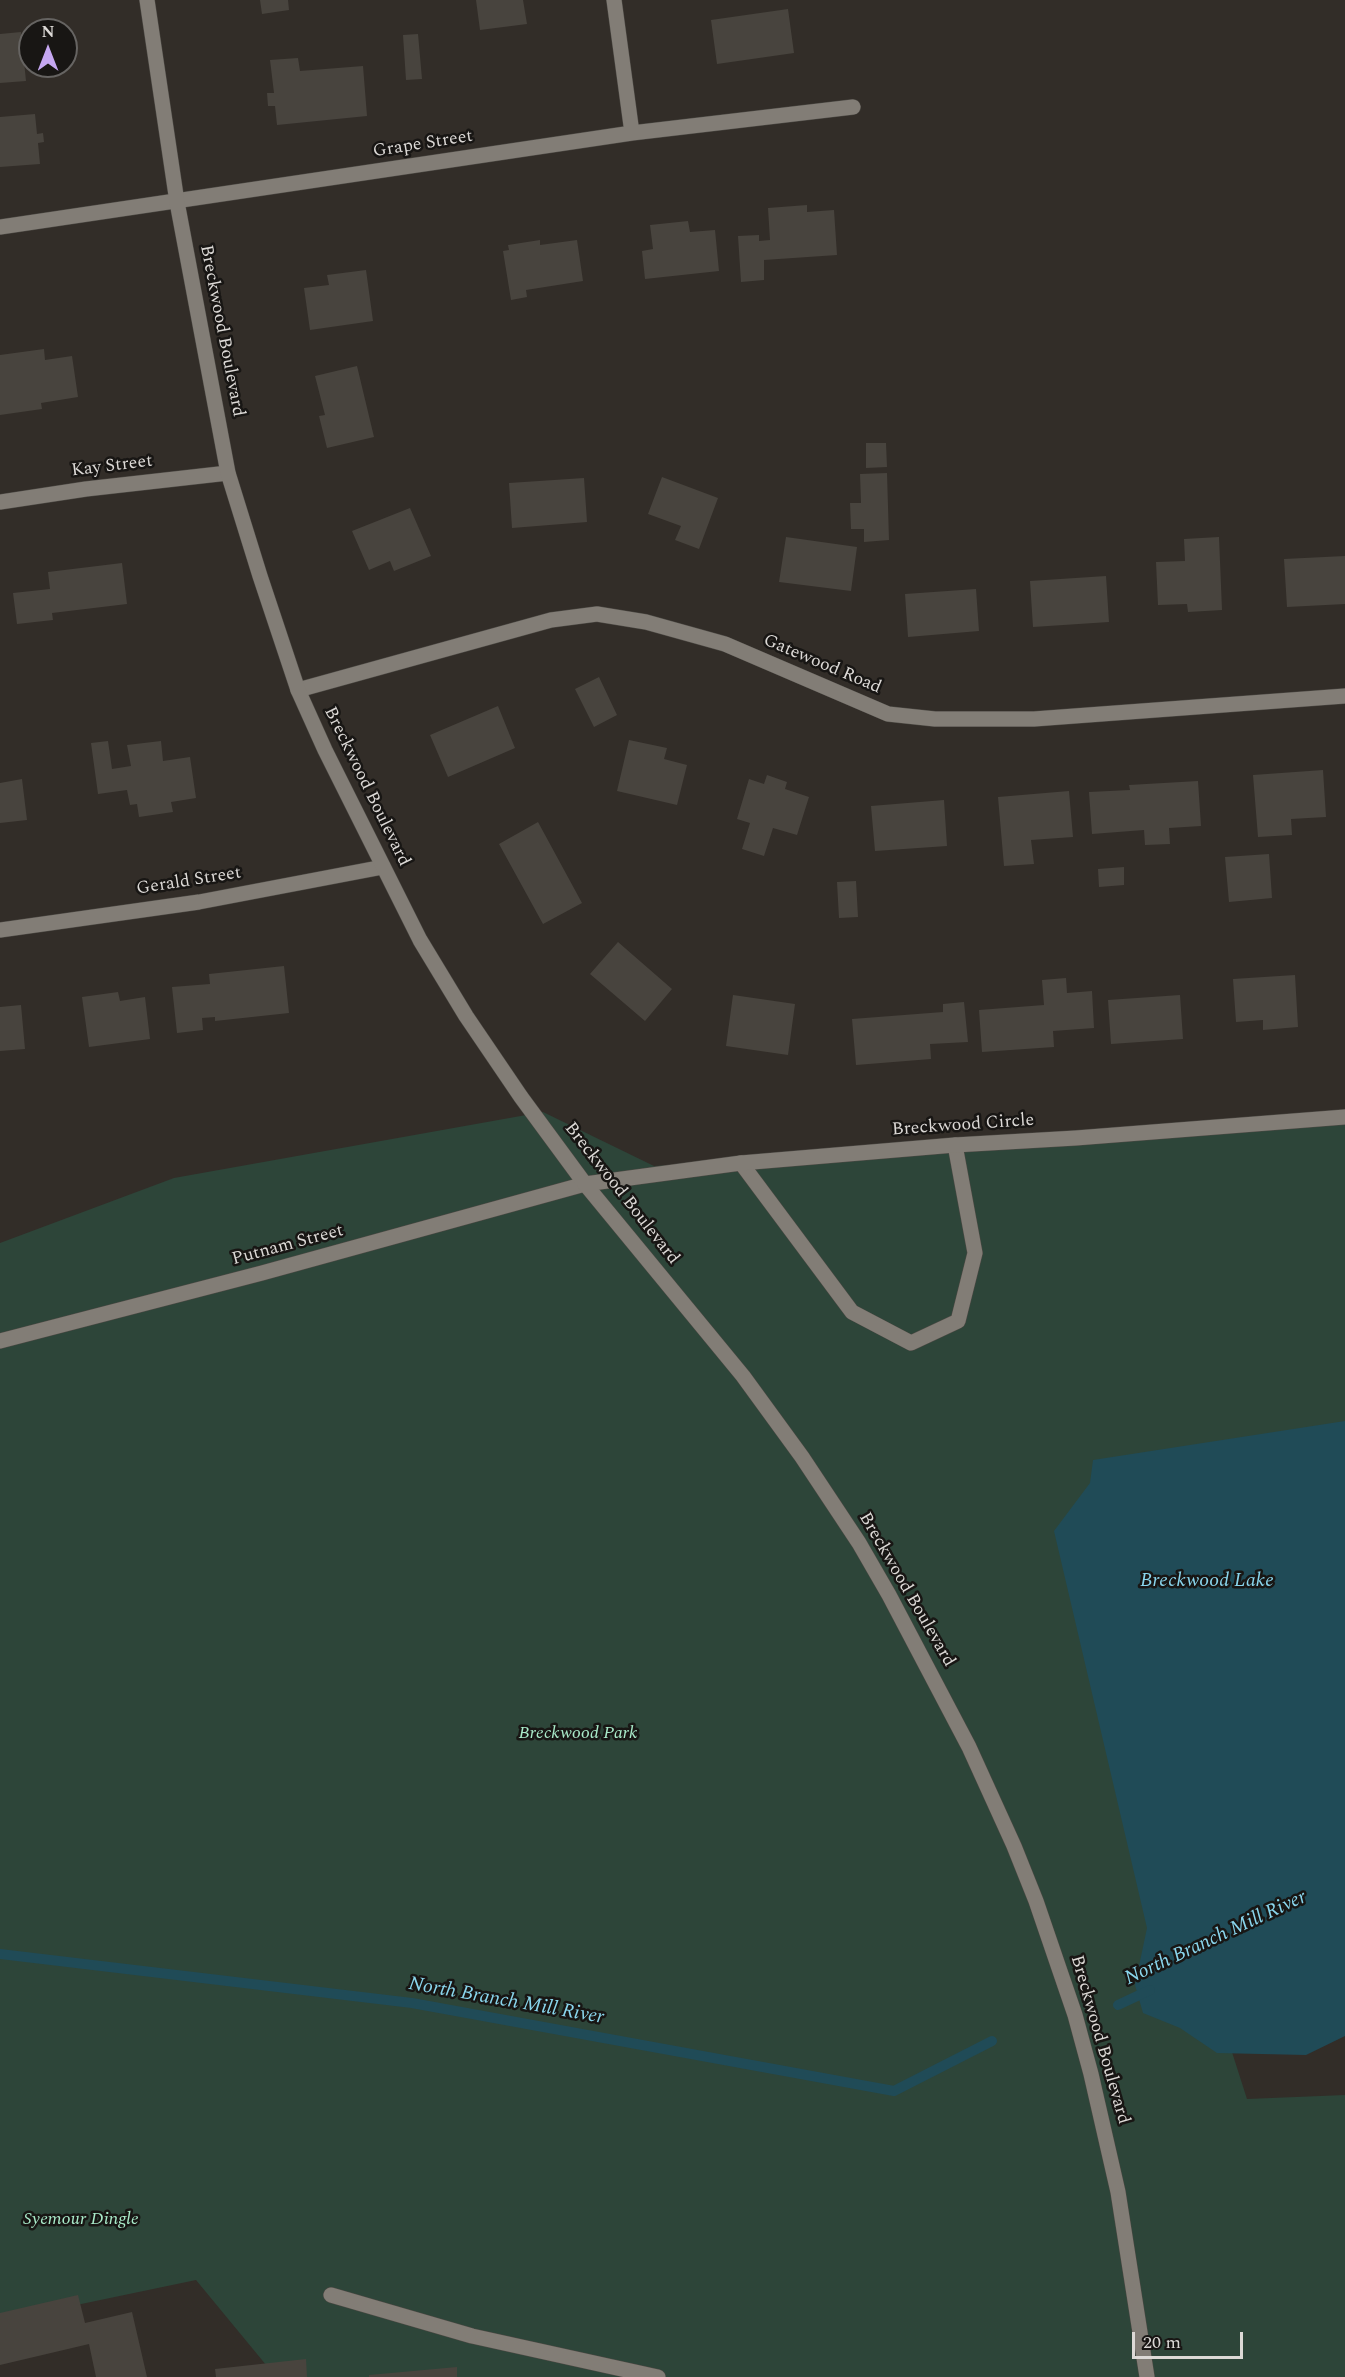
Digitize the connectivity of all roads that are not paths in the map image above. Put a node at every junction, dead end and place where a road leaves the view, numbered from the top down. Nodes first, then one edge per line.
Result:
1 (147, 0) edge
2 (614, 0) edge
3 (853, 107) dead end
4 (632, 133) junction
5 (177, 202) junction
6 (0, 227) edge
7 (228, 473) junction
8 (0, 502) edge
9 (298, 690) junction
10 (1345, 696) edge
11 (383, 867) junction
12 (0, 930) edge
13 (1345, 1117) edge
14 (955, 1145) junction
15 (741, 1163) junction
16 (585, 1184) junction
17 (0, 1341) edge
18 (331, 2295) dead end
19 (658, 2377) edge
20 (1147, 2377) edge

1 - 5 street, Breckwood Boulevard
2 - 4 street
3 - 4 street, Grape Street
4 - 5 street, Grape Street
5 - 6 street, Grape Street
5 - 7 street, Breckwood Boulevard
7 - 8 street, Kay Street
7 - 9 street, Breckwood Boulevard
9 - 10 street, Gatewood Road
9 - 11 street, Breckwood Boulevard
11 - 12 street, Gerald Street
11 - 16 street, Breckwood Boulevard
13 - 14 street, Breckwood Circle
14 - 15 street, Breckwood Circle
14 - 15 street
15 - 16 street, Breckwood Circle
16 - 17 street, Putnam Street
16 - 20 street, Breckwood Boulevard
18 - 19 street

